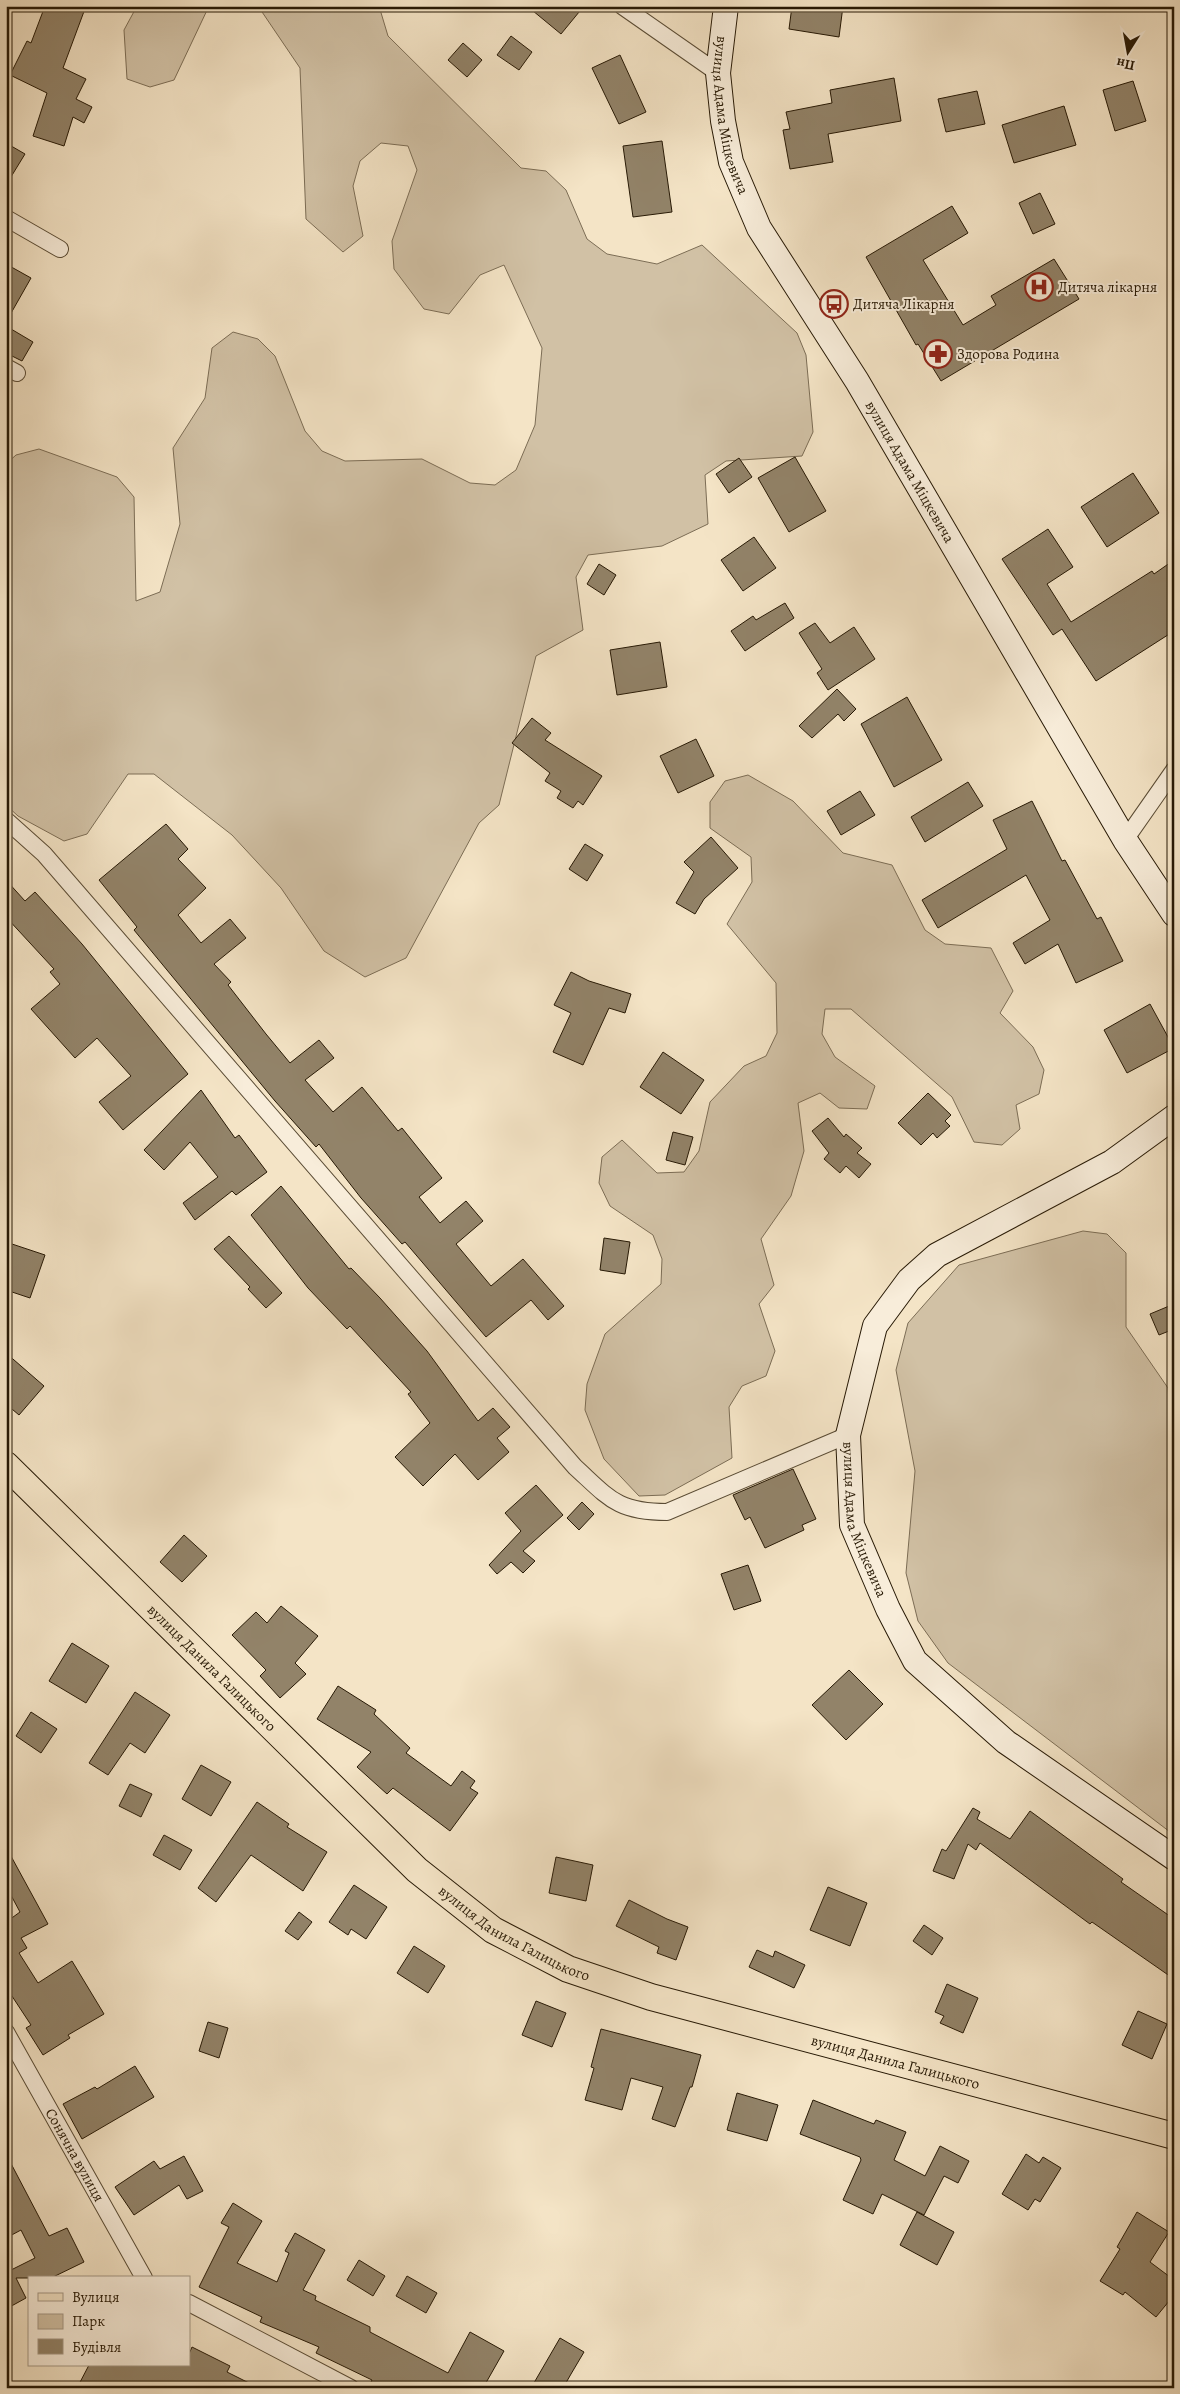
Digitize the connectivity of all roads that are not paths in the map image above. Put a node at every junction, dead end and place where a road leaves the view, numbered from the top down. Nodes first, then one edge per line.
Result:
1 (622, 6) edge
2 (726, 6) edge
3 (718, 73) junction
4 (6, 218) edge
5 (60, 249) dead end
6 (1174, 770) edge
7 (6, 820) edge
8 (1126, 840) junction
9 (1174, 914) edge
10 (1174, 1117) edge
11 (848, 1435) junction
12 (6, 1465) edge
13 (1174, 1858) edge
14 (6, 2032) edge
15 (1174, 2136) edge
16 (143, 2276) edge
17 (190, 2305) edge
18 (351, 2388) edge

1 - 3 street
2 - 3 street, вулиця Адама Міцкевича
3 - 8 street, вулиця Адама Міцкевича
4 - 5 street
6 - 8 street
7 - 11 street
8 - 9 street, вулиця Адама Міцкевича
10 - 11 street, вулиця Адама Міцкевича
11 - 13 street, вулиця Адама Міцкевича
12 - 15 main road, вулиця Данила Галицького
14 - 16 street, Сонячна вулиця
17 - 18 street

